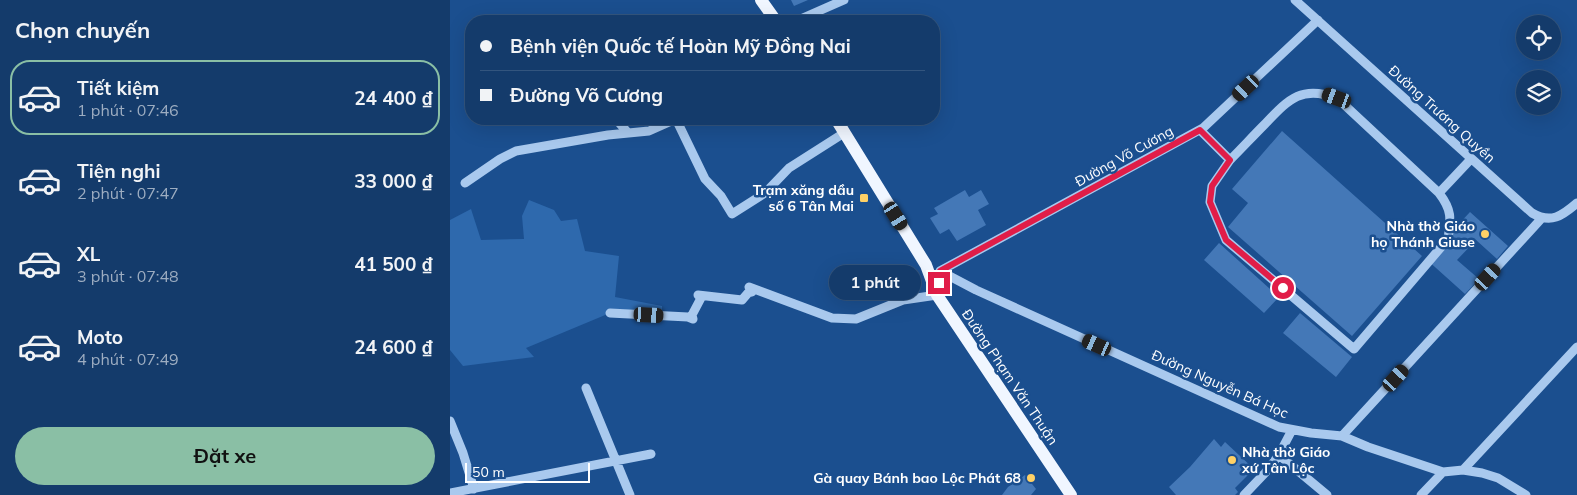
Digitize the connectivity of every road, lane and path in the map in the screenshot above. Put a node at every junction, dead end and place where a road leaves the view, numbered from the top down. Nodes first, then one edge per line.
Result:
1 (761, 0) edge
2 (844, 0) edge
3 (1295, 0) edge
4 (772, 15) edge
5 (810, 15) edge
6 (1318, 20) junction
7 (621, 125) edge
8 (662, 125) edge
9 (679, 125) edge
10 (840, 125) edge
11 (1200, 130) junction
12 (844, 132) junction
13 (628, 133) junction
14 (1471, 159) junction
15 (1230, 160) junction
16 (464, 183) dead end
17 (1439, 193) junction
18 (1577, 204) edge
19 (1541, 219) junction
20 (940, 271) junction
21 (937, 295) junction
22 (610, 313) dead end
23 (1577, 347) edge
24 (586, 388) dead end
25 (450, 421) edge
26 (1292, 430) junction
27 (1342, 436) junction
28 (1280, 452) junction
29 (651, 454) dead end
30 (616, 460) junction
31 (1463, 470) junction
32 (1443, 472) junction
33 (474, 489) junction
34 (450, 493) edge
35 (630, 495) edge
36 (1071, 495) edge
37 (1244, 495) edge
38 (1327, 495) edge
39 (1421, 495) edge
40 (1526, 495) edge

1 - 4 main road
2 - 5 street
3 - 6 street, Đường Trương Quyền
6 - 11 street, Đường Võ Cương
6 - 14 street, Đường Trương Quyền
7 - 13 street
8 - 13 street
9 - 12 street
10 - 12 main road, Đường Phạm Văn Thuận
11 - 15 street
11 - 20 street, Đường Võ Cương
12 - 21 main road, Đường Phạm Văn Thuận
13 - 16 street
14 - 17 street
14 - 19 street, Đường Trương Quyền
15 - 17 street
15 - 17 street
18 - 19 street
19 - 27 street
20 - 21 street
20 - 26 street, Đường Nguyễn Bá Học
21 - 22 street
21 - 36 main road, Đường Phạm Văn Thuận
23 - 31 street
24 - 30 street
25 - 33 street
26 - 27 street, Đường Nguyễn Bá Học
26 - 28 street
27 - 32 street, Đường Nguyễn Bá Học
28 - 37 street
28 - 38 street
29 - 30 street
30 - 33 street
30 - 35 street
31 - 32 street, Đường Nguyễn Bá Học
31 - 40 street, Đường Nguyễn Bá Học
32 - 39 street
33 - 34 street

